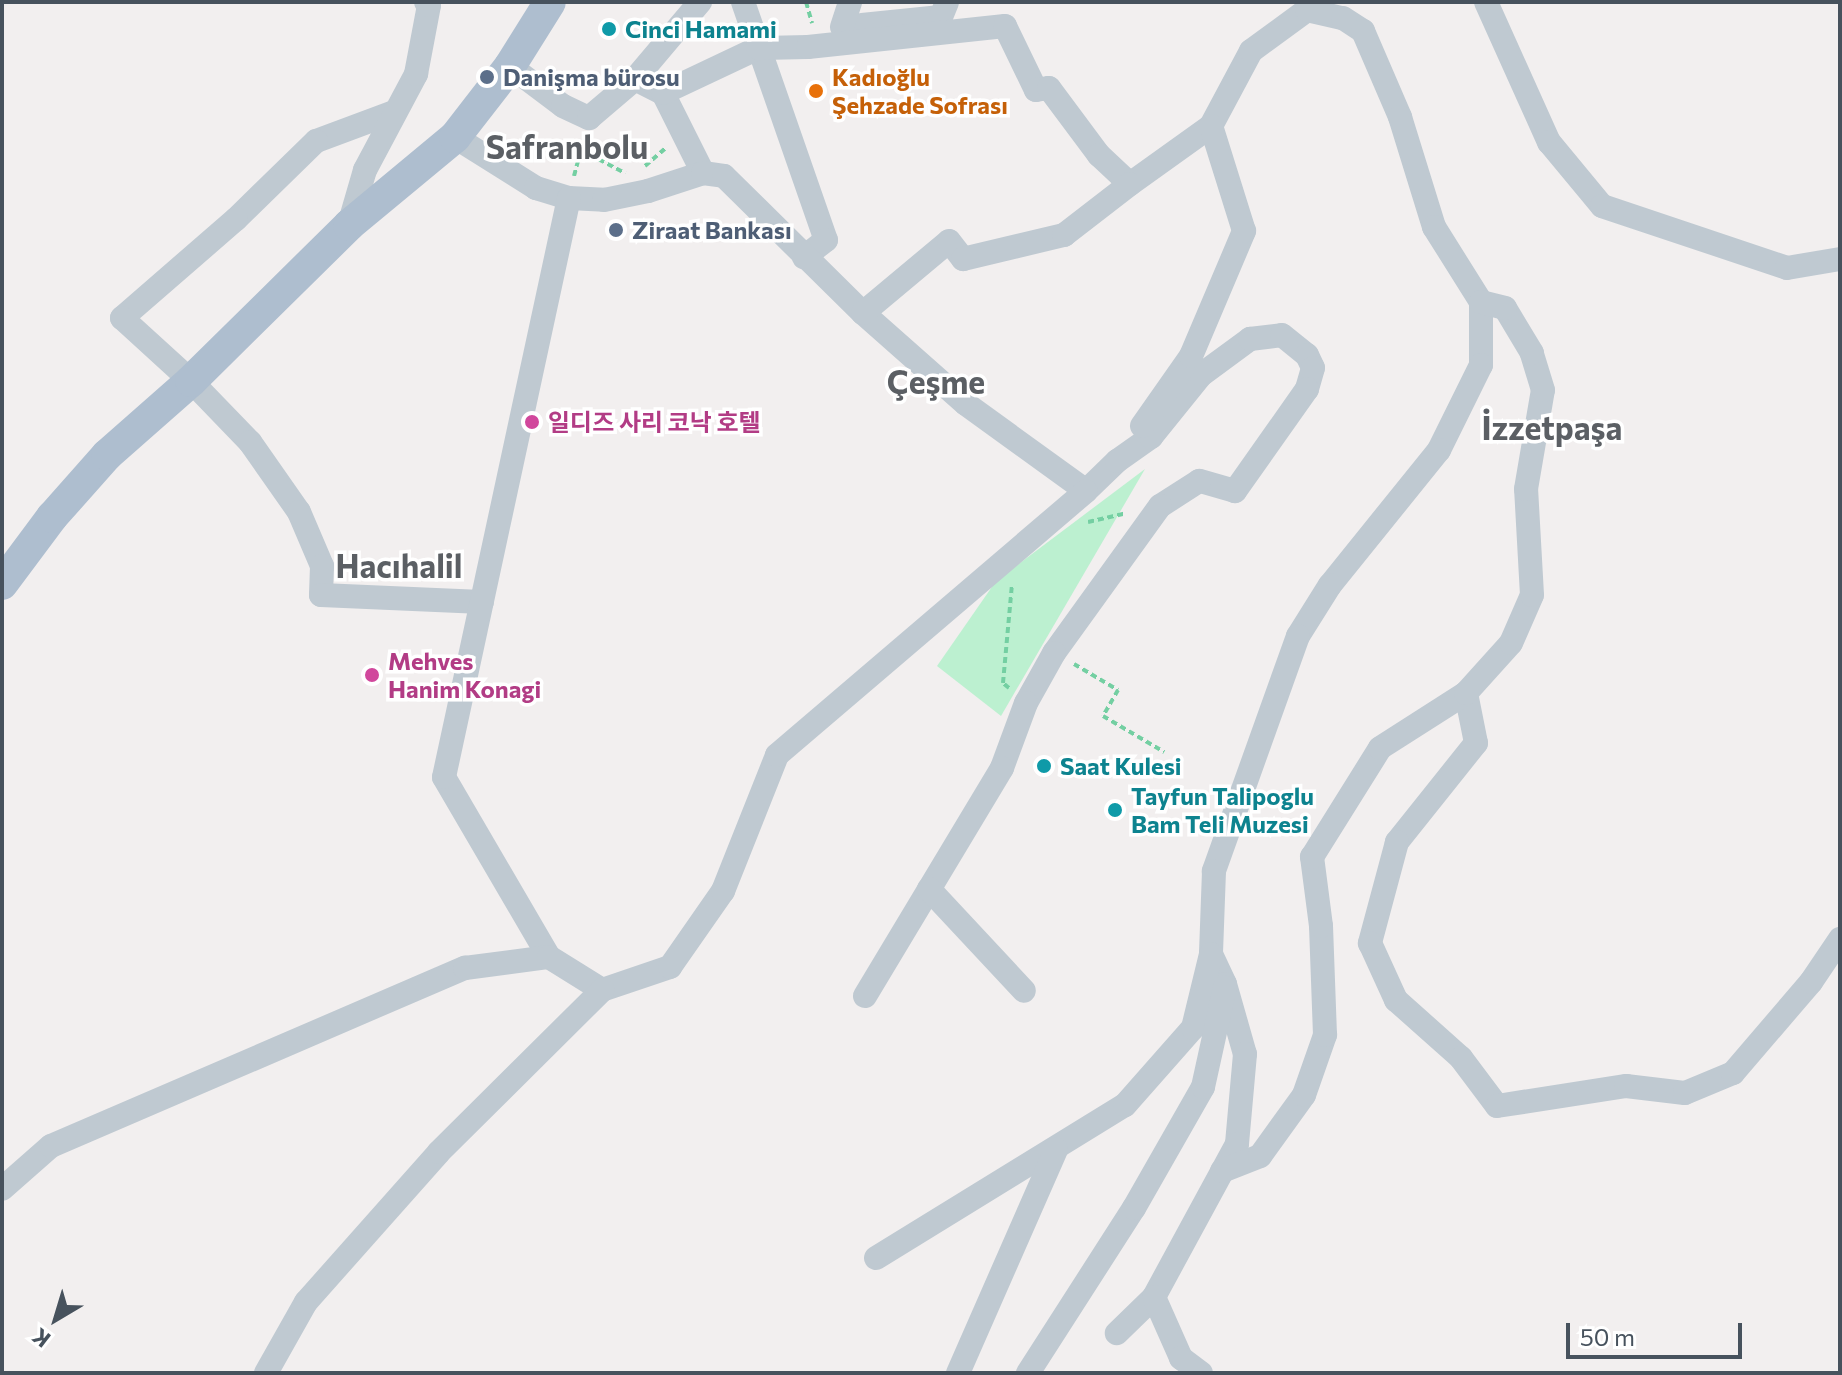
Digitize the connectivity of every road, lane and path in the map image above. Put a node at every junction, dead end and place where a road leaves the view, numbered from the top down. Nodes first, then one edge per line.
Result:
1 (426, 2) edge
2 (550, 2) edge
3 (700, 2) edge
4 (743, 2) edge
5 (806, 2) edge
6 (850, 2) edge
7 (947, 2) edge
8 (1486, 2) edge
9 (842, 27) junction
10 (811, 38) junction
11 (758, 48) junction
12 (510, 66) junction
13 (635, 79) junction
14 (663, 93) junction
15 (394, 112) junction
16 (589, 118) junction
17 (1211, 126) junction
18 (684, 134) junction
19 (455, 137) junction
20 (581, 150) junction
21 (643, 168) dead end
22 (703, 173) junction
23 (633, 176) dead end
24 (1130, 184) junction
25 (569, 198) junction
26 (349, 225) junction
27 (804, 257) junction
28 (1840, 259) edge
29 (1481, 302) junction
30 (863, 313) junction
31 (191, 381) junction
32 (1117, 461) junction
33 (1086, 491) junction
34 (1160, 506) junction
35 (1081, 523) dead end
36 (1012, 580) dead end
37 (2, 584) edge
38 (482, 602) junction
39 (1054, 653) junction
40 (1466, 693) junction
41 (1026, 703) junction
42 (1164, 752) dead end
43 (929, 889) junction
44 (1840, 939) edge
45 (1211, 954) junction
46 (549, 957) junction
47 (1225, 984) junction
48 (602, 990) junction
49 (1024, 991) dead end
50 (865, 996) dead end
51 (1056, 1150) junction
52 (1222, 1171) junction
53 (2, 1189) edge
54 (876, 1258) dead end
55 (1154, 1297) junction
56 (1117, 1333) dead end
57 (1174, 1366) edge
58 (266, 1373) edge
59 (958, 1373) edge
60 (1028, 1373) edge
61 (1201, 1373) edge

1 - 15 street
2 - 12 main road
3 - 13 street
4 - 11 street
5 - 10 path
6 - 9 street
7 - 9 street
8 - 28 street
9 - 10 street
10 - 11 street
10 - 24 street
11 - 14 street
11 - 27 street
12 - 16 street
12 - 19 main road
13 - 14 street
13 - 16 street
14 - 18 street
15 - 26 street
15 - 31 street
16 - 20 path
17 - 24 street
17 - 29 street
17 - 32 street
18 - 21 path
18 - 22 street
19 - 25 street
19 - 26 main road
20 - 23 path
20 - 25 path
22 - 25 street
22 - 27 street
24 - 30 street
25 - 38 street
26 - 31 main road
27 - 30 street
29 - 40 street
29 - 45 street
30 - 33 street
31 - 37 main road
31 - 38 street
32 - 33 street
32 - 34 street
33 - 48 street
34 - 35 path
34 - 39 street
36 - 41 path
38 - 46 street
39 - 41 street
39 - 42 path
40 - 44 street
40 - 52 street
41 - 43 street
43 - 49 street
43 - 50 street
45 - 47 street
45 - 51 street
46 - 48 street
46 - 53 street
47 - 52 street
47 - 60 street
48 - 58 street
51 - 54 street
51 - 59 street
52 - 55 street
55 - 56 street
55 - 57 street
57 - 61 street

